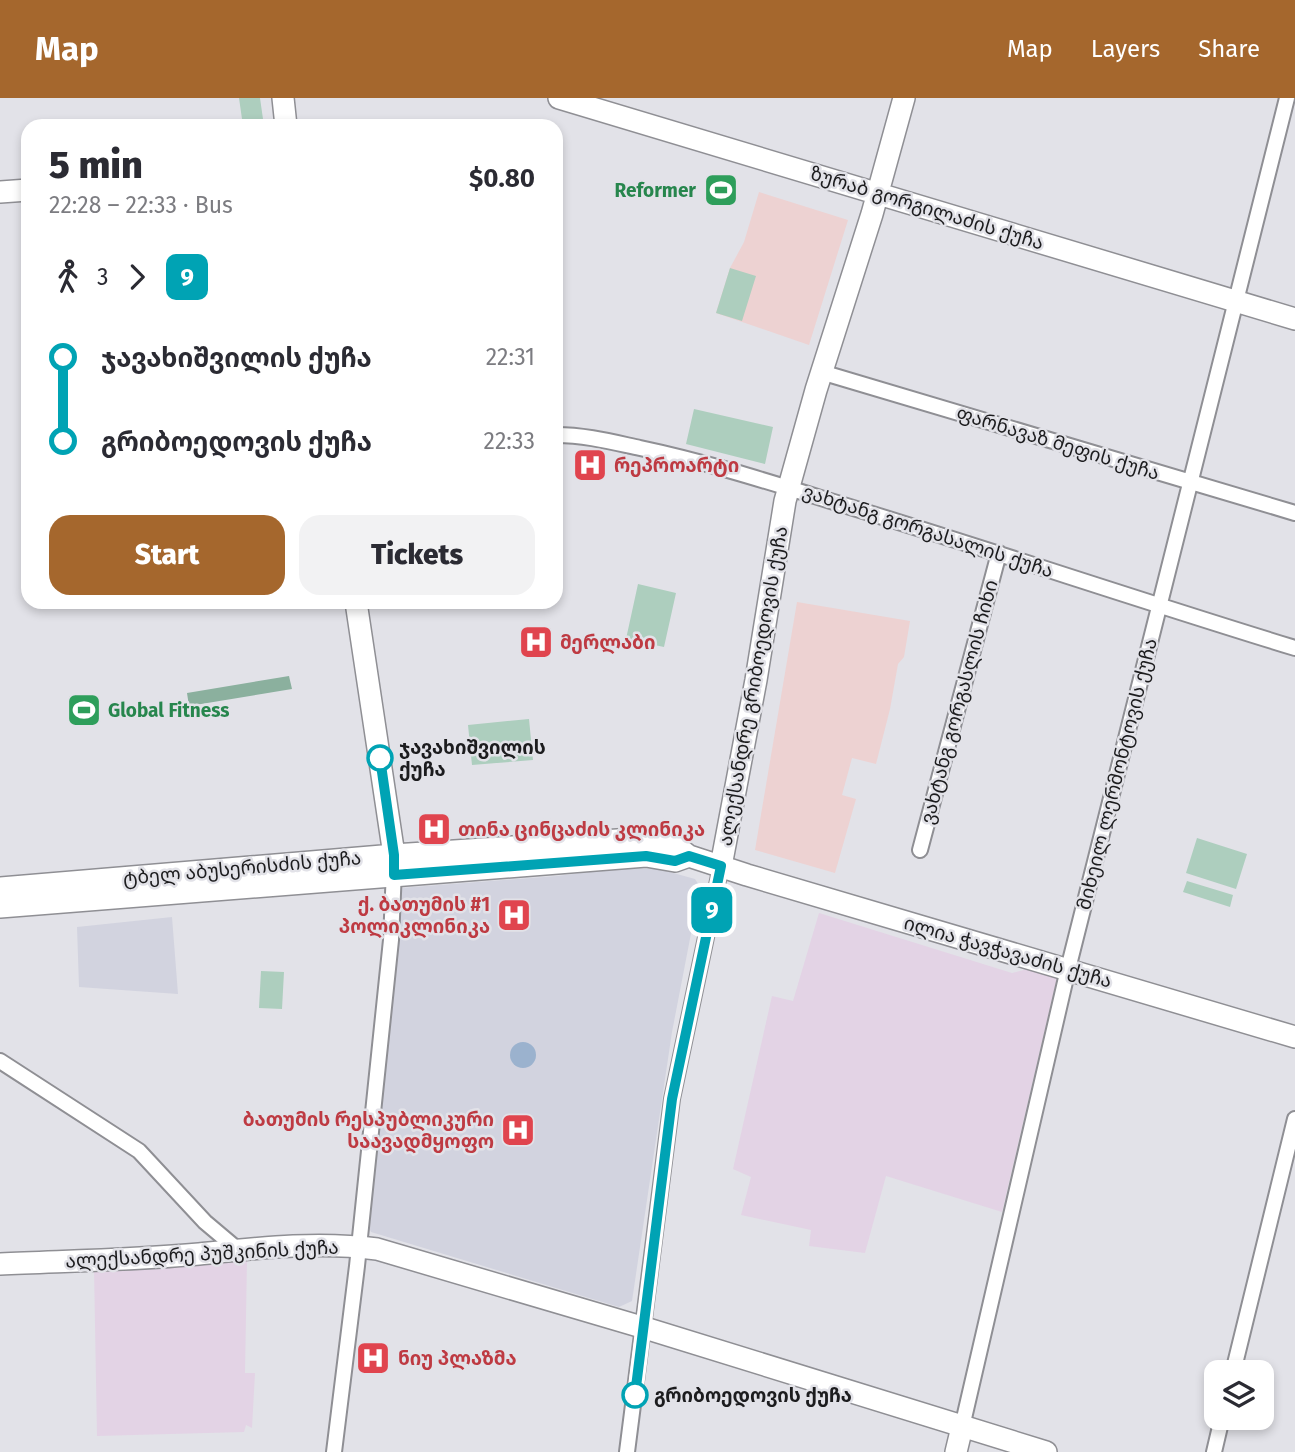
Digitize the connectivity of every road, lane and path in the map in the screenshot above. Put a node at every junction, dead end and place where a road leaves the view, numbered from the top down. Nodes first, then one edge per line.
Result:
1 (283, 98) edge
2 (904, 98) edge
3 (1287, 98) edge
4 (566, 99) edge
5 (285, 119) edge
6 (21, 190) edge
7 (0, 192) edge
8 (878, 193) junction
9 (21, 204) edge
10 (0, 205) edge
11 (1236, 301) junction
12 (1295, 319) edge
13 (821, 372) junction
14 (563, 435) edge
15 (1189, 481) junction
16 (788, 487) junction
17 (1295, 513) edge
18 (999, 553) junction
19 (1159, 607) junction
20 (357, 609) edge
21 (1295, 648) edge
22 (920, 850) dead end
23 (394, 865) junction
24 (721, 866) junction
25 (0, 888) edge
26 (0, 908) edge
27 (1068, 969) junction
28 (1295, 1037) edge
29 (0, 1061) edge
30 (1295, 1119) edge
31 (359, 1247) junction
32 (237, 1249) junction
33 (0, 1264) edge
34 (645, 1328) junction
35 (1236, 1360) edge
36 (962, 1427) junction
37 (1219, 1430) edge
38 (334, 1452) edge
39 (627, 1452) edge
40 (956, 1452) edge
41 (1046, 1452) edge
42 (1214, 1452) edge

1 - 5 street
2 - 8 street, ალექსანდრე გრიბოედოვის ქუჩა
3 - 11 street, მიხეილ ლერმონტოვის ქუჩა
4 - 8 street, ზურაბ გორგილაძის ქუჩა
6 - 7 street
8 - 11 street, ზურაბ გორგილაძის ქუჩა
8 - 13 street, ალექსანდრე გრიბოედოვის ქუჩა
9 - 10 street
11 - 12 street, ზურაბ გორგილაძის ქუჩა
11 - 15 street, მიხეილ ლერმონტოვის ქუჩა
13 - 15 street, ფარნავაზ მეფის ქუჩა
13 - 16 street, ალექსანდრე გრიბოედოვის ქუჩა
14 - 16 street, ვახტანგ გორგასალის ქუჩა
15 - 17 street, ფარნავაზ მეფის ქუჩა
15 - 19 street, მიხეილ ლერმონტოვის ქუჩა
16 - 18 street, ვახტანგ გორგასალის ქუჩა
16 - 24 street, ალექსანდრე გრიბოედოვის ქუჩა
18 - 19 street, ვახტანგ გორგასალის ქუჩა
18 - 22 street, ვახტანგ გორგასლის ჩიხი
19 - 21 street, ვახტანგ გორგასალის ქუჩა
19 - 27 street, მიხეილ ლერმონტოვის ქუჩა
20 - 23 street
23 - 24 street, ტბელ აბუსერისძის ქუჩა
23 - 25 street, ტბელ აბუსერისძის ქუჩა
23 - 26 street, ტბელ აბუსერისძის ქუჩა
23 - 31 street
24 - 27 street, ილია ჭავჭავაძის ქუჩა
24 - 34 street, ალექსანდრე გრიბოედოვის ქუჩა
27 - 28 street, ილია ჭავჭავაძის ქუჩა
27 - 36 street, მიხეილ ლერმონტოვის ქუჩა
29 - 32 street
30 - 35 street
31 - 32 street, ალექსანდრე პუშკინის ქუჩა
31 - 34 street, ალექსანდრე პუშკინის ქუჩა
31 - 38 street
32 - 33 street, ალექსანდრე პუშკინის ქუჩა
34 - 36 street, ალექსანდრე პუშკინის ქუჩა
34 - 39 street, ალექსანდრე გრიბოედოვის ქუჩა
36 - 40 street, მიხეილ ლერმონტოვის ქუჩა
36 - 41 street, ალექსანდრე პუშკინის ქუჩა
37 - 42 street

